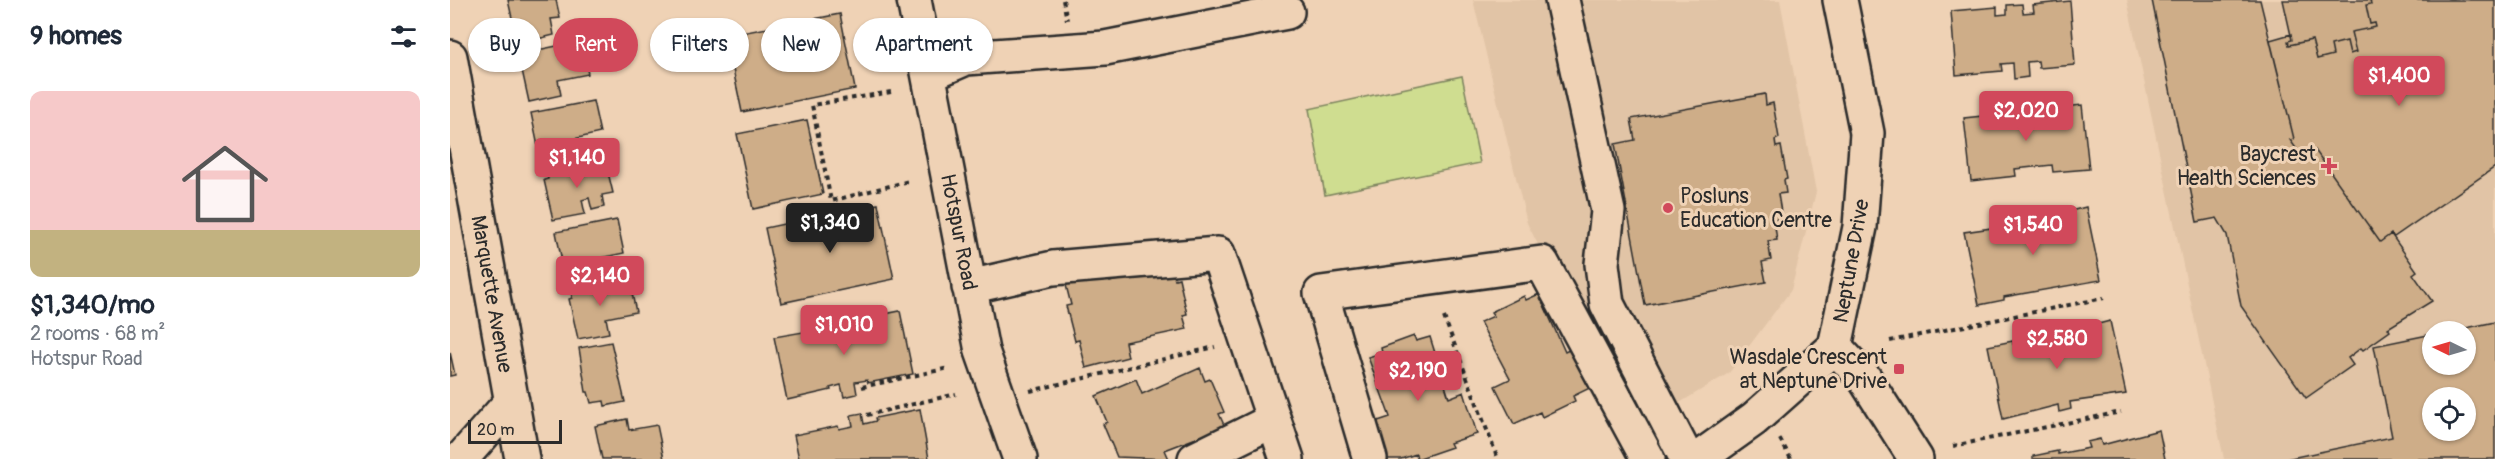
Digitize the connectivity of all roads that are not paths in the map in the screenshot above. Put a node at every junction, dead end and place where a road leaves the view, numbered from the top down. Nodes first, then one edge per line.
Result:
1 (914, 0) edge
2 (1562, 0) edge
3 (1840, 0) edge
4 (1287, 12) dead end
5 (450, 57) edge
6 (929, 74) junction
7 (969, 287) junction
8 (1835, 347) junction
9 (512, 401) junction
10 (1272, 421) junction
11 (461, 459) edge
12 (522, 459) edge
13 (1020, 459) edge
14 (1195, 459) edge
15 (1287, 459) edge
16 (1370, 459) edge
17 (1648, 459) edge
18 (1687, 459) edge
19 (1698, 459) edge
20 (1916, 459) edge

1 - 6 street, Hotspur Road
2 - 18 street
3 - 8 street, Neptune Drive
4 - 6 street
5 - 9 street, Marquette Avenue
6 - 7 street, Hotspur Road
7 - 10 street
7 - 13 street, Hotspur Road
8 - 19 street, Neptune Drive
8 - 20 street
9 - 11 street
9 - 12 street, Marquette Avenue
10 - 14 street
10 - 15 street
16 - 17 street

